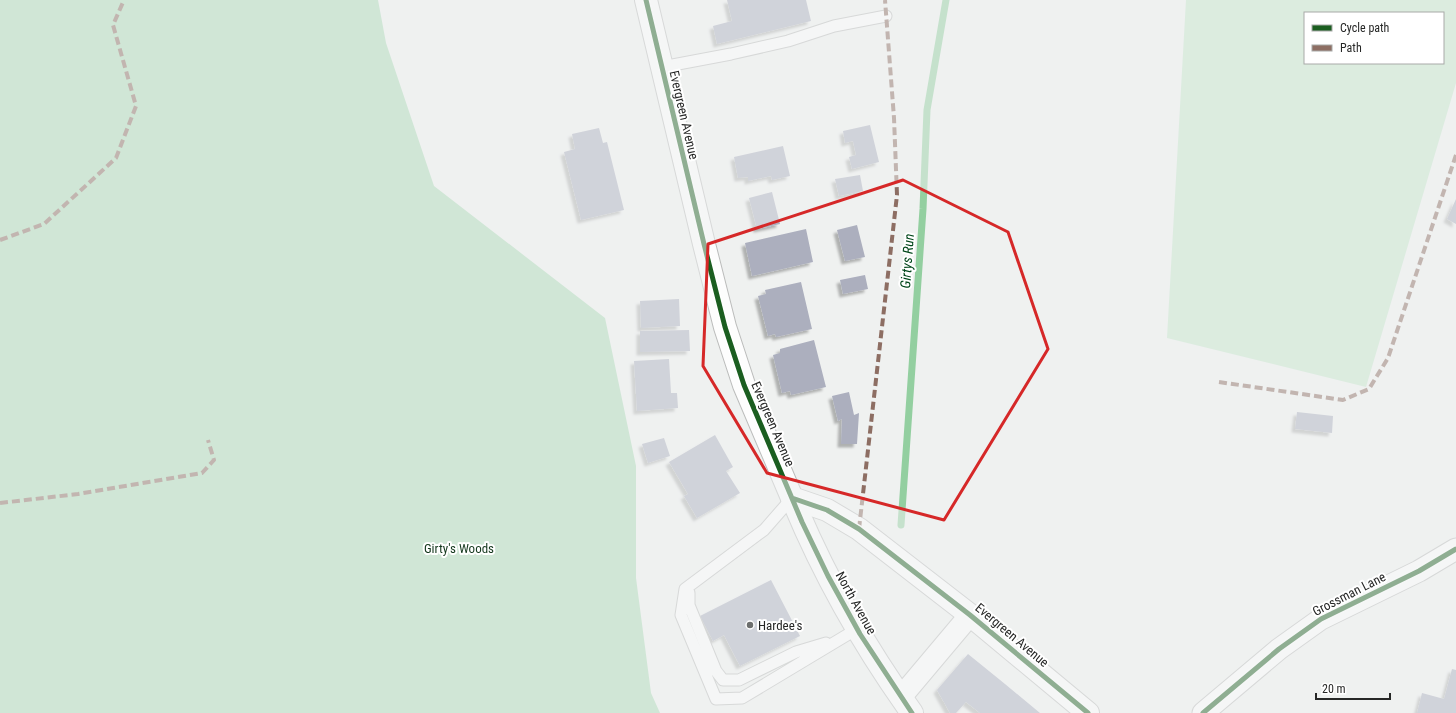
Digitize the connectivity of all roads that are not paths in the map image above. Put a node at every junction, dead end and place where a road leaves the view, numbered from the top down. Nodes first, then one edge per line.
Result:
1 (646, 0) edge
2 (886, 16) dead end
3 (662, 67) junction
4 (792, 498) junction
5 (1456, 550) edge
6 (690, 585) junction
7 (970, 615) junction
8 (850, 633) junction
9 (906, 705) edge
10 (1088, 713) edge
11 (1204, 713) edge

1 - 3 main road, Evergreen Avenue
2 - 3 lane
3 - 4 main road, Evergreen Avenue
4 - 6 lane
4 - 7 main road, Evergreen Avenue
4 - 8 main road, North Avenue
5 - 11 street, Grossman Lane
6 - 8 lane
6 - 8 lane
7 - 9 street
7 - 10 main road, Evergreen Avenue
8 - 9 main road, North Avenue

